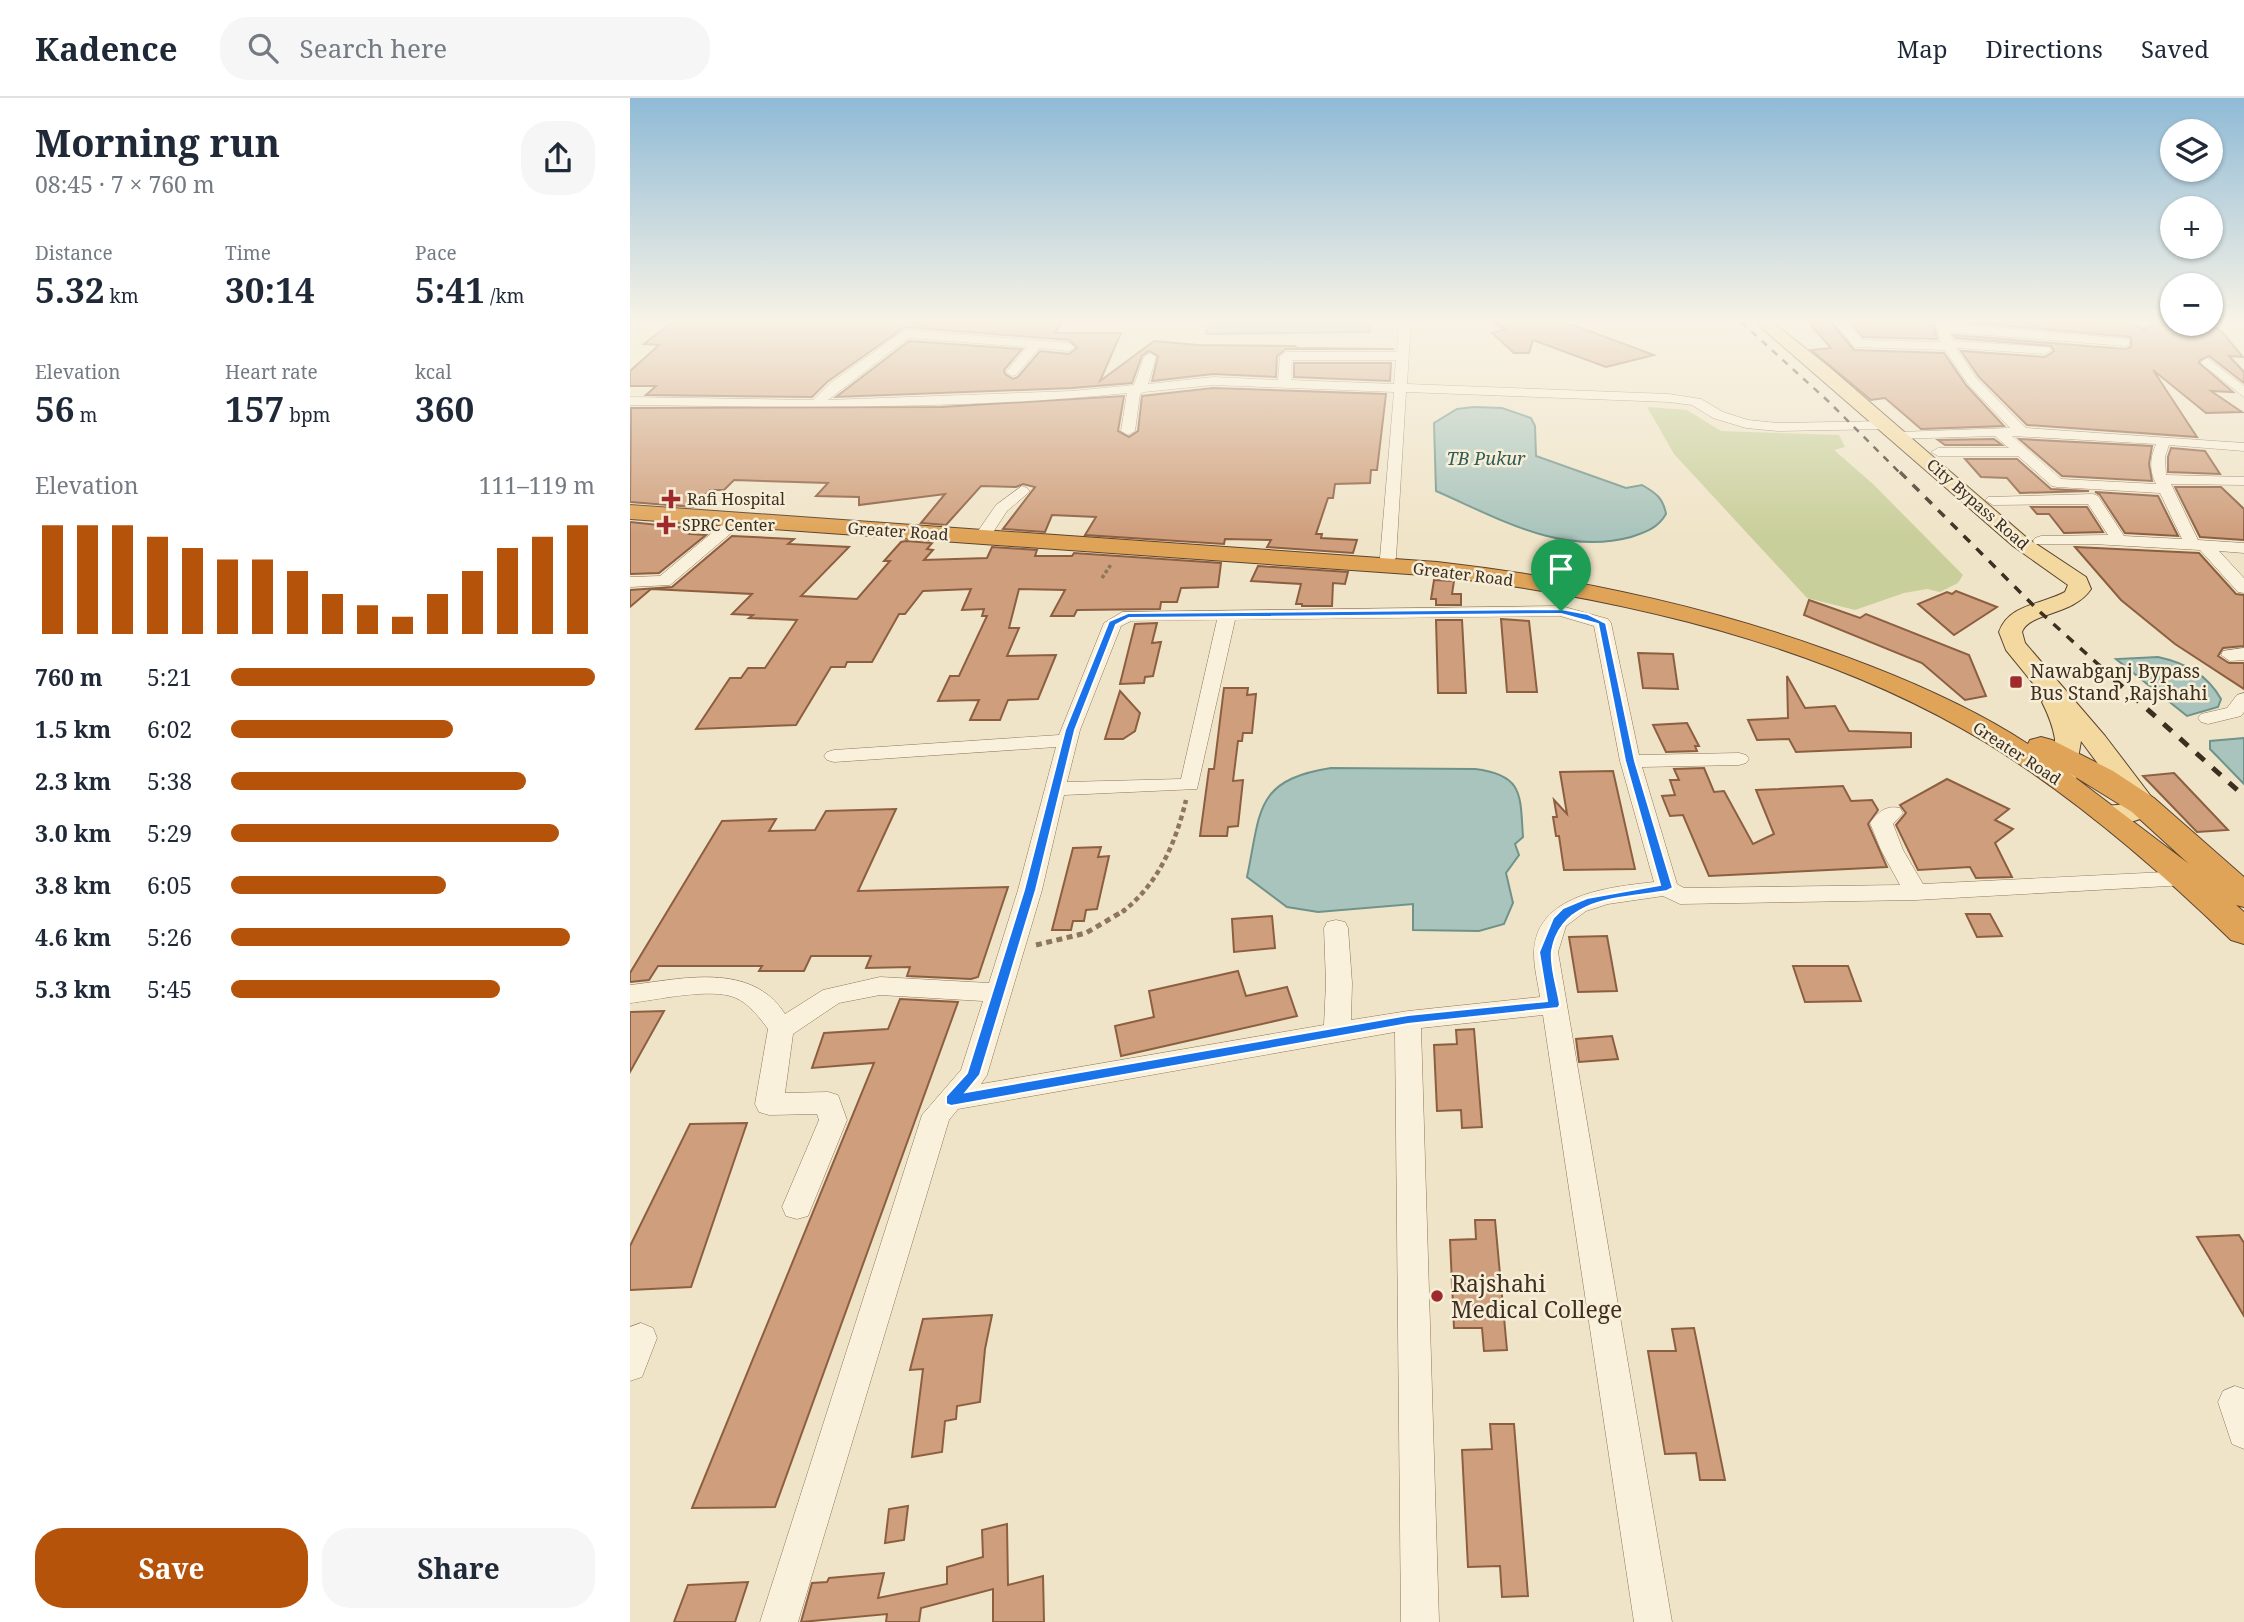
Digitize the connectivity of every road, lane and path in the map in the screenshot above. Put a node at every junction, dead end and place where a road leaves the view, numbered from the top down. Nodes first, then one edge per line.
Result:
1 (827, 393) edge
2 (1083, 393) edge
3 (1135, 393) edge
4 (1401, 393) edge
5 (1550, 393) edge
6 (1853, 393) edge
7 (1864, 393) edge
8 (1985, 393) edge
9 (630, 401) edge
10 (818, 402) junction
11 (1128, 431) dead end
12 (1901, 431) junction
13 (1998, 431) junction
14 (2022, 431) junction
15 (2164, 440) junction
16 (2244, 447) edge
17 (1938, 452) junction
18 (2023, 452) junction
19 (2244, 481) edge
20 (2164, 484) junction
21 (1022, 491) dead end
22 (1993, 500) junction
23 (637, 510) edge
24 (737, 520) junction
25 (924, 529) junction
26 (986, 531) junction
27 (2119, 540) junction
28 (2041, 541) junction
29 (2199, 546) junction
30 (2244, 548) edge
31 (1278, 553) junction
32 (1388, 558) junction
33 (630, 582) edge
34 (2078, 582) junction
35 (2243, 586) edge
36 (1227, 615) junction
37 (2045, 680) junction
38 (2244, 699) edge
39 (2208, 718) dead end
40 (1068, 740) junction
41 (834, 756) dead end
42 (1740, 759) dead end
43 (1630, 761) junction
44 (2065, 770) junction
45 (1189, 785) junction
46 (1055, 789) junction
47 (2143, 805) junction
48 (1892, 813) dead end
49 (2104, 813) junction
50 (2186, 878) junction
51 (1667, 888) junction
52 (1916, 892) junction
53 (2244, 896) edge
54 (1336, 928) dead end
55 (2244, 932) edge
56 (1011, 952) junction
57 (998, 993) junction
58 (630, 994) edge
59 (1554, 1005) junction
60 (1408, 1020) junction
61 (781, 1029) junction
62 (1337, 1032) junction
63 (951, 1100) junction
64 (797, 1207) dead end
65 (779, 1622) edge
66 (1420, 1622) edge
67 (1653, 1622) edge

1 - 10 street
2 - 10 street
3 - 11 street
4 - 32 street
5 - 12 street
6 - 12 main road, City Bypass Road
7 - 12 main road
8 - 14 street
9 - 10 street
12 - 13 street
12 - 17 main road
12 - 34 main road, City Bypass Road
13 - 14 street
13 - 18 street
14 - 15 street
15 - 16 street
15 - 20 street
17 - 18 street
17 - 22 main road
18 - 20 street
19 - 20 street
20 - 29 street
21 - 26 street
22 - 27 street
22 - 28 main road
23 - 24 highway, Greater Road
23 - 25 highway, Greater Road
24 - 25 highway, Greater Road
24 - 33 street
25 - 26 highway, Greater Road
25 - 31 highway, Greater Road
26 - 31 highway, Greater Road
27 - 28 street
27 - 29 street
28 - 34 main road
29 - 30 street
29 - 35 street
31 - 32 highway, Greater Road
31 - 44 highway, Greater Road
32 - 44 highway, Greater Road
34 - 37 main road
36 - 40 street
36 - 43 street
36 - 45 street
37 - 44 main road
37 - 47 main road
38 - 39 street
40 - 41 street
40 - 46 street
42 - 43 street
43 - 51 street
44 - 47 highway, Greater Road
44 - 49 highway, Greater Road
45 - 46 street
45 - 56 path
46 - 56 street
47 - 49 main road
47 - 53 highway, Greater Road
48 - 52 street
49 - 50 highway, Greater Road
50 - 52 street
50 - 55 highway, Greater Road
51 - 52 street
51 - 59 street
54 - 62 street
56 - 57 street
57 - 61 street
57 - 63 street
58 - 61 street
59 - 60 street
59 - 67 street
60 - 62 street
60 - 66 street
61 - 64 street
62 - 63 street
63 - 65 street

